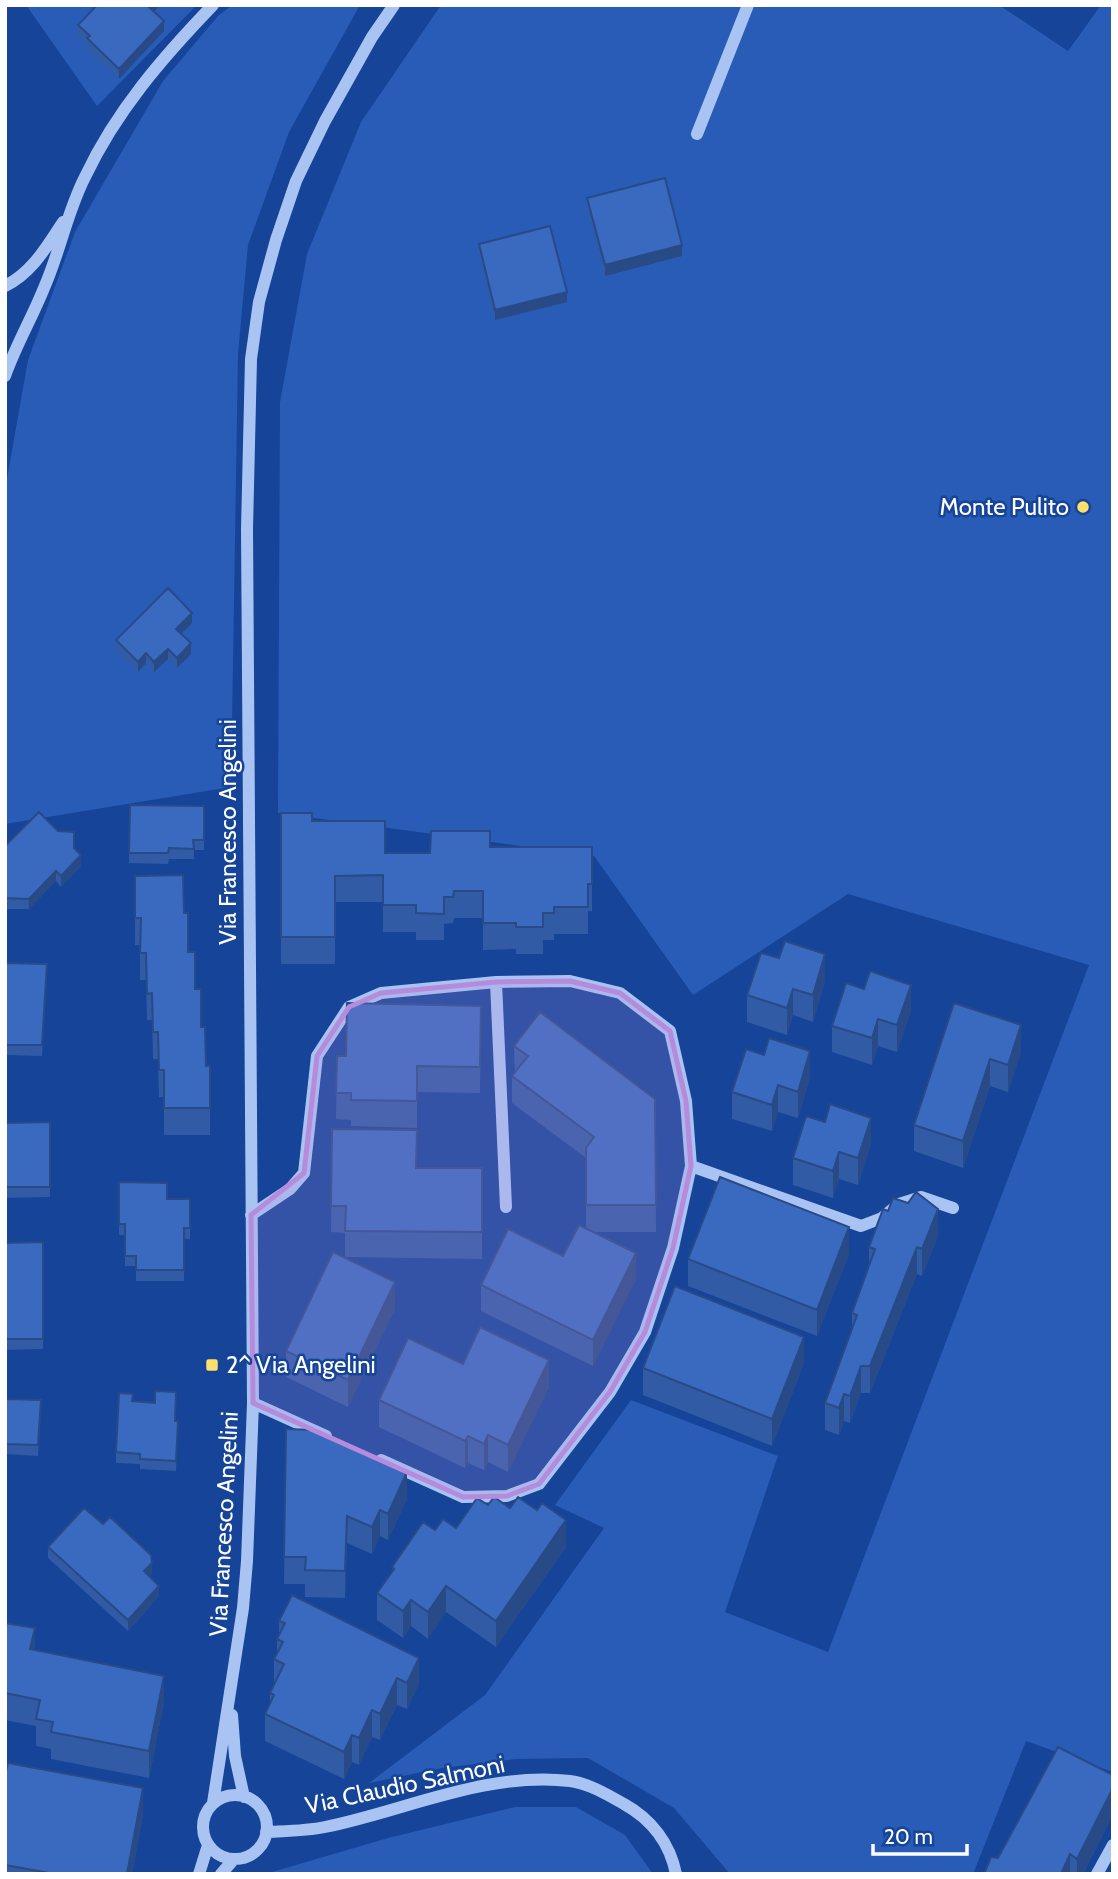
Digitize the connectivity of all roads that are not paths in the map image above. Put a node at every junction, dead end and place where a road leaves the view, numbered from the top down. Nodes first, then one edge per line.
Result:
1 (213, 5) edge
2 (394, 5) edge
3 (748, 5) edge
4 (697, 134) dead end
5 (72, 207) junction
6 (5, 286) edge
7 (5, 376) edge
8 (496, 982) junction
9 (691, 1166) junction
10 (506, 1207) dead end
11 (953, 1208) dead end
12 (251, 1215) junction
13 (253, 1403) junction
14 (339, 1442) edge
15 (364, 1453) edge
16 (230, 1690) junction
17 (244, 1797) junction
18 (214, 1803) junction
19 (266, 1832) junction
20 (208, 1845) junction
21 (1113, 1845) edge
22 (234, 1859) junction
23 (199, 1874) edge
24 (221, 1874) edge
25 (676, 1874) edge
26 (1097, 1874) edge

1 - 5 street
2 - 12 street, Via Francesco Angelini
3 - 4 street
5 - 6 street
5 - 7 street
8 - 9 street
8 - 10 street
8 - 12 street
9 - 11 street
9 - 15 street
12 - 13 street, Via Francesco Angelini
13 - 14 street
13 - 16 street, Via Francesco Angelini
16 - 17 street, Via Francesco Angelini
16 - 18 street, Via Francesco Angelini
17 - 18 street
17 - 19 street, Via Francesco Angelini
18 - 20 street, Via Francesco Angelini
19 - 22 street
19 - 25 street, Via Claudio Salmoni
20 - 22 street
20 - 23 street, Via Francesco Angelini
21 - 26 street
22 - 24 street

